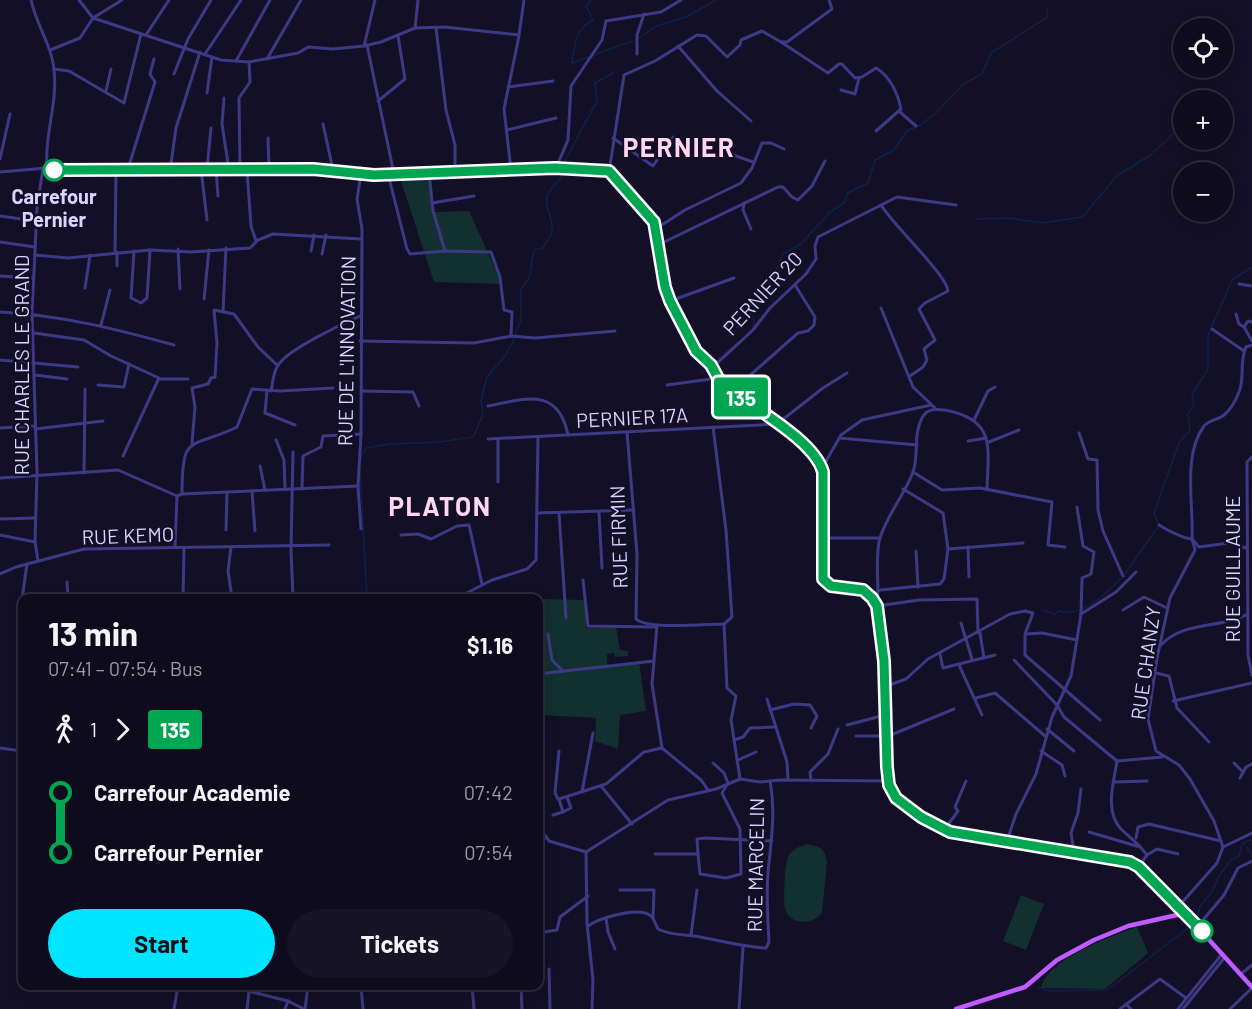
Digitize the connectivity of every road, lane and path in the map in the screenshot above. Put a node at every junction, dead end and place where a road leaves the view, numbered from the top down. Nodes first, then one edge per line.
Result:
1 (31, 0) edge
2 (79, 0) edge
3 (122, 0) edge
4 (169, 0) edge
5 (211, 0) edge
6 (241, 0) edge
7 (270, 0) edge
8 (301, 0) edge
9 (375, 0) edge
10 (418, 0) edge
11 (524, 0) edge
12 (681, 0) edge
13 (829, 0) edge
14 (644, 14) junction
15 (93, 18) junction
16 (415, 28) junction
17 (436, 28) junction
18 (141, 34) junction
19 (146, 35) junction
20 (519, 35) junction
21 (398, 36) junction
22 (781, 42) junction
23 (185, 46) junction
24 (366, 46) junction
25 (678, 46) junction
26 (50, 50) junction
27 (200, 52) junction
28 (206, 54) junction
29 (637, 54) dead end
30 (212, 57) junction
31 (154, 59) dead end
32 (267, 59) junction
33 (236, 61) junction
34 (249, 62) junction
35 (54, 69) junction
36 (111, 69) dead end
37 (174, 74) dead end
38 (859, 78) junction
39 (553, 81) dead end
40 (508, 87) junction
41 (841, 90) dead end
42 (106, 91) junction
43 (207, 93) dead end
44 (224, 98) dead end
45 (378, 101) junction
46 (900, 112) junction
47 (10, 114) dead end
48 (556, 118) dead end
49 (751, 121) dead end
50 (323, 124) dead end
51 (916, 126) dead end
52 (211, 128) dead end
53 (507, 130) junction
54 (876, 131) dead end
55 (268, 138) dead end
56 (614, 138) junction
57 (673, 138) dead end
58 (784, 149) dead end
59 (722, 151) dead end
60 (0, 159) edge
61 (825, 161) dead end
62 (753, 162) junction
63 (45, 168) junction
64 (555, 168) junction
65 (201, 169) junction
66 (207, 169) junction
67 (216, 169) junction
68 (269, 169) junction
69 (229, 170) junction
70 (240, 170) junction
71 (247, 170) junction
72 (333, 170) junction
73 (456, 170) junction
74 (511, 170) junction
75 (116, 171) junction
76 (127, 171) junction
77 (170, 171) junction
78 (609, 171) junction
79 (0, 172) edge
80 (429, 172) junction
81 (361, 174) junction
82 (388, 174) junction
83 (394, 174) junction
84 (218, 196) dead end
85 (474, 196) dead end
86 (745, 202) junction
87 (432, 203) junction
88 (880, 205) junction
89 (956, 205) dead end
90 (0, 216) edge
91 (207, 220) dead end
92 (36, 221) junction
93 (657, 228) junction
94 (751, 230) dead end
95 (314, 235) junction
96 (326, 235) junction
97 (361, 239) junction
98 (255, 241) junction
99 (0, 242) edge
100 (660, 244) junction
101 (35, 247) junction
102 (226, 248) junction
103 (178, 249) junction
104 (150, 250) junction
105 (209, 250) junction
106 (134, 251) junction
107 (311, 251) dead end
108 (445, 251) junction
109 (116, 252) junction
110 (322, 254) dead end
111 (35, 255) junction
112 (90, 255) junction
113 (117, 266) dead end
114 (0, 276) edge
115 (33, 278) junction
116 (734, 278) dead end
117 (1239, 284) dead end
118 (795, 285) junction
119 (1252, 286) edge
120 (85, 288) dead end
121 (180, 289) dead end
122 (110, 290) dead end
123 (204, 299) dead end
124 (670, 301) junction
125 (881, 308) dead end
126 (0, 312) edge
127 (222, 312) junction
128 (32, 314) junction
129 (1236, 314) dead end
130 (360, 316) junction
131 (1252, 322) edge
132 (101, 325) junction
133 (1244, 327) junction
134 (1212, 329) dead end
135 (615, 331) dead end
136 (34, 333) junction
137 (512, 336) junction
138 (360, 341) junction
139 (1252, 343) edge
140 (174, 345) dead end
141 (1244, 351) junction
142 (0, 360) edge
143 (33, 363) junction
144 (129, 364) junction
145 (277, 365) junction
146 (78, 367) dead end
147 (713, 367) junction
148 (847, 373) dead end
149 (34, 375) junction
150 (910, 376) junction
151 (67, 378) dead end
152 (159, 378) junction
153 (718, 378) junction
154 (188, 379) dead end
155 (98, 385) dead end
156 (667, 385) dead end
157 (995, 387) dead end
158 (333, 388) dead end
159 (85, 389) dead end
160 (269, 391) junction
161 (732, 391) junction
162 (362, 392) junction
163 (931, 405) junction
164 (419, 406) dead end
165 (488, 406) dead end
166 (935, 408) junction
167 (974, 420) junction
168 (103, 421) dead end
169 (85, 423) junction
170 (777, 424) junction
171 (295, 425) dead end
172 (35, 427) junction
173 (0, 428) edge
174 (713, 428) junction
175 (1019, 430) dead end
176 (627, 432) junction
177 (1079, 433) dead end
178 (361, 434) junction
179 (568, 435) junction
180 (538, 437) junction
181 (839, 438) junction
182 (986, 438) junction
183 (488, 439) dead end
184 (498, 439) junction
185 (276, 440) dead end
186 (968, 441) dead end
187 (988, 442) junction
188 (192, 443) junction
189 (917, 445) junction
190 (293, 452) dead end
191 (123, 456) dead end
192 (1250, 459) edge
193 (260, 466) dead end
194 (822, 468) junction
195 (913, 472) junction
196 (84, 473) junction
197 (37, 476) junction
198 (0, 477) edge
199 (498, 482) dead end
200 (358, 486) junction
201 (285, 489) junction
202 (293, 489) junction
203 (302, 489) junction
204 (903, 489) junction
205 (265, 490) junction
206 (987, 490) junction
207 (252, 491) junction
208 (227, 492) junction
209 (182, 494) junction
210 (177, 496) junction
211 (1077, 507) dead end
212 (634, 510) junction
213 (1247, 510) junction
214 (1252, 510) edge
215 (599, 512) junction
216 (537, 513) junction
217 (559, 513) junction
218 (35, 518) junction
219 (0, 519) edge
220 (1159, 525) dead end
221 (361, 529) dead end
222 (226, 530) dead end
223 (255, 531) dead end
224 (0, 535) edge
225 (401, 535) dead end
226 (823, 538) junction
227 (880, 538) junction
228 (1192, 539) junction
229 (35, 542) junction
230 (1023, 543) dead end
231 (291, 545) junction
232 (329, 545) dead end
233 (175, 546) junction
234 (231, 547) junction
235 (968, 547) junction
236 (1065, 547) dead end
237 (184, 548) junction
238 (1246, 548) junction
239 (948, 549) junction
240 (916, 551) dead end
241 (38, 561) junction
242 (27, 564) junction
243 (602, 568) dead end
244 (1136, 572) dead end
245 (0, 574) edge
246 (1123, 576) dead end
247 (969, 577) dead end
248 (583, 579) dead end
249 (67, 582) dead end
250 (482, 584) junction
251 (918, 586) junction
252 (879, 590) junction
253 (23, 594) edge
254 (68, 594) edge
255 (183, 594) edge
256 (231, 594) edge
257 (293, 594) edge
258 (464, 594) edge
259 (877, 606) junction
260 (1167, 608) junction
261 (1123, 610) dead end
262 (1081, 614) junction
263 (1248, 614) junction
264 (566, 618) dead end
265 (961, 623) dead end
266 (724, 624) junction
267 (657, 626) junction
268 (979, 633) junction
269 (548, 634) dead end
270 (1025, 634) junction
271 (964, 640) junction
272 (1077, 640) junction
273 (1160, 647) junction
274 (940, 654) junction
275 (995, 655) dead end
276 (1250, 655) edge
277 (984, 658) junction
278 (972, 660) junction
279 (1014, 660) dead end
280 (654, 661) junction
281 (959, 666) junction
282 (563, 670) junction
283 (543, 673) edge
284 (1156, 673) junction
285 (1252, 675) edge
286 (1252, 683) edge
287 (884, 687) junction
288 (1065, 688) junction
289 (976, 698) junction
290 (767, 699) dead end
291 (1173, 701) junction
292 (1057, 705) junction
293 (770, 710) junction
294 (954, 710) dead end
295 (885, 715) junction
296 (982, 715) dead end
297 (1100, 720) dead end
298 (847, 724) dead end
299 (775, 727) junction
300 (810, 728) dead end
301 (838, 729) dead end
302 (1047, 729) junction
303 (593, 733) dead end
304 (856, 736) dead end
305 (1045, 736) junction
306 (886, 737) junction
307 (734, 740) junction
308 (1209, 742) dead end
309 (0, 748) edge
310 (662, 748) junction
311 (18, 750) edge
312 (559, 751) dead end
313 (1074, 751) dead end
314 (756, 752) dead end
315 (1041, 752) junction
316 (1162, 757) junction
317 (738, 760) junction
318 (1117, 761) junction
319 (713, 763) dead end
320 (1234, 763) dead end
321 (1252, 764) edge
322 (1243, 772) junction
323 (1065, 776) dead end
324 (1240, 778) dead end
325 (740, 779) junction
326 (788, 780) junction
327 (811, 780) junction
328 (770, 781) junction
329 (889, 781) junction
330 (966, 781) dead end
331 (1148, 781) dead end
332 (1114, 782) junction
333 (728, 783) junction
334 (601, 786) junction
335 (1081, 789) dead end
336 (708, 790) junction
337 (582, 792) junction
338 (567, 797) junction
339 (559, 799) junction
340 (563, 812) junction
341 (553, 815) dead end
342 (632, 824) junction
343 (944, 830) junction
344 (1089, 832) dead end
345 (543, 833) edge
346 (1252, 833) edge
347 (543, 838) edge
348 (547, 838) junction
349 (1136, 838) junction
350 (742, 839) junction
351 (772, 841) junction
352 (1007, 841) junction
353 (1221, 841) junction
354 (1223, 847) junction
355 (1142, 848) junction
356 (586, 852) junction
357 (1074, 852) junction
358 (655, 854) dead end
359 (698, 854) junction
360 (1178, 854) dead end
361 (1147, 855) junction
362 (1252, 861) edge
363 (1244, 864) junction
364 (1139, 867) junction
365 (1246, 869) dead end
366 (620, 890) dead end
367 (697, 890) dead end
368 (588, 896) junction
369 (1181, 909) junction
370 (606, 918) junction
371 (653, 918) junction
372 (588, 926) junction
373 (1198, 926) junction
374 (543, 932) edge
375 (691, 935) junction
376 (743, 947) junction
377 (615, 949) dead end
378 (1223, 956) junction
379 (1252, 965) edge
380 (549, 969) dead end
381 (1241, 974) junction
382 (1204, 978) junction
383 (1252, 987) edge
384 (177, 990) edge
385 (242, 990) edge
386 (258, 990) edge
387 (307, 990) edge
388 (362, 990) edge
389 (472, 990) edge
390 (520, 990) edge
391 (249, 992) junction
392 (259, 994) junction
393 (1186, 998) junction
394 (288, 1001) junction
395 (1126, 1004) junction
396 (174, 1009) edge
397 (247, 1009) edge
398 (285, 1009) edge
399 (305, 1009) edge
400 (363, 1009) edge
401 (474, 1009) edge
402 (522, 1009) edge
403 (550, 1009) edge
404 (592, 1009) edge
405 (739, 1009) edge
406 (956, 1009) edge
407 (1120, 1009) edge
408 (1131, 1009) edge
409 (1178, 1009) edge
410 (1183, 1009) edge
411 (1230, 1009) edge

1 - 26 street, RUE CHARLES LE GRAND
2 - 15 street
3 - 15 street
4 - 19 street
5 - 23 street
6 - 28 street
7 - 33 street
8 - 32 street
9 - 24 street
10 - 16 street
11 - 20 street
12 - 14 street
13 - 22 street
14 - 29 street
14 - 64 street
15 - 18 street
15 - 26 street
16 - 17 street
16 - 21 street
17 - 20 street
17 - 73 street
18 - 19 street
18 - 42 street
19 - 23 street
20 - 40 street
21 - 24 street
21 - 45 street
22 - 25 street
22 - 38 street
23 - 27 street
23 - 37 street
24 - 32 street
24 - 45 street
25 - 49 street
25 - 56 street
26 - 35 street, RUE CHARLES LE GRAND
27 - 28 street
27 - 77 street
28 - 30 street
30 - 33 street
30 - 43 street
31 - 76 street
32 - 34 street
33 - 34 street
34 - 70 street
35 - 42 street
35 - 63 street, RUE CHARLES LE GRAND
36 - 42 street
38 - 41 street
38 - 46 street
39 - 40 street
40 - 53 street
44 - 69 street
45 - 83 street
46 - 51 street
46 - 54 street
47 - 60 street
48 - 53 street
50 - 72 street
52 - 66 street
53 - 74 street
55 - 68 street
56 - 57 street
56 - 78 street
58 - 62 street
59 - 62 street
61 - 86 street
62 - 93 street
63 - 75 street
63 - 79 street
63 - 92 street, RUE CHARLES LE GRAND
64 - 74 street
64 - 78 street
65 - 66 street
65 - 77 street
65 - 91 street
66 - 67 street
67 - 69 street
67 - 84 street
68 - 71 street
68 - 72 street
69 - 70 street
70 - 71 street
71 - 98 street
72 - 81 street
73 - 74 street
73 - 80 street
75 - 76 street
75 - 109 street
76 - 77 street
78 - 93 street
80 - 83 street
80 - 87 street
81 - 82 street
81 - 97 street, RUE DE L'INNOVATION
82 - 83 street
82 - 108 street
85 - 87 street
86 - 94 street
86 - 100 street
87 - 108 street
88 - 89 street, PERNIER 20
88 - 118 street, PERNIER 20
88 - 150 street
90 - 92 street
92 - 101 street, RUE CHARLES LE GRAND
93 - 100 street
95 - 96 street
95 - 98 street
95 - 107 street
96 - 97 street
96 - 110 street
97 - 130 street, RUE DE L'INNOVATION
98 - 102 street
99 - 101 street
100 - 124 street
101 - 111 street, RUE CHARLES LE GRAND
102 - 105 street
102 - 127 street
103 - 104 street
103 - 105 street
103 - 121 street
104 - 106 street
104 - 106 street
105 - 123 street
106 - 109 street
108 - 137 street
109 - 112 street
109 - 113 street
111 - 112 street
111 - 115 street, RUE CHARLES LE GRAND
112 - 120 street
114 - 115 street
115 - 128 street, RUE CHARLES LE GRAND
116 - 124 street
117 - 119 street
118 - 147 street, PERNIER 20
118 - 161 street
122 - 132 street
124 - 147 street
125 - 150 street
126 - 128 street
127 - 145 street
127 - 188 street
128 - 132 street
128 - 136 street, RUE CHARLES LE GRAND
129 - 133 street
130 - 138 street, RUE DE L'INNOVATION
130 - 145 street
131 - 133 street
132 - 140 street
133 - 139 street
134 - 141 street
135 - 137 street
136 - 143 street, RUE CHARLES LE GRAND
136 - 144 street
137 - 138 street
138 - 162 street, RUE DE L'INNOVATION
139 - 141 street
141 - 228 street, RUE CHANZY
142 - 143 street
143 - 146 street
143 - 149 street, RUE CHARLES LE GRAND
144 - 152 street
144 - 155 street
145 - 160 street
147 - 153 street
148 - 170 street
149 - 151 street
149 - 172 street, RUE CHARLES LE GRAND
150 - 163 street
152 - 154 street
152 - 191 street
153 - 156 street
153 - 161 street
157 - 167 street
158 - 160 street
159 - 169 street
160 - 171 street
160 - 188 street
161 - 170 street
162 - 164 street
162 - 178 street, RUE DE L'INNOVATION
163 - 166 street
163 - 181 street
165 - 179 street
166 - 167 street
166 - 189 street
167 - 182 street
168 - 169 street
169 - 172 street
169 - 196 street
170 - 174 street, PERNIER 17A
170 - 194 street
172 - 173 street
172 - 197 street, RUE CHARLES LE GRAND
174 - 176 street, PERNIER 17A
174 - 266 street
175 - 187 street
176 - 179 street, PERNIER 17A
176 - 212 street, RUE FIRMIN
177 - 246 street
178 - 200 street, RUE DE L'INNOVATION
178 - 203 street
179 - 180 street, PERNIER 17A
180 - 184 street, PERNIER 17A
180 - 216 street
181 - 189 street
181 - 194 street
182 - 186 street
182 - 187 street
183 - 184 street, PERNIER 17A
184 - 199 street
185 - 201 street
187 - 206 street
188 - 209 street
189 - 195 street
190 - 202 street
192 - 213 street, RUE GUILLAUME
193 - 205 street
194 - 226 street
195 - 204 street
195 - 206 street
196 - 197 street
196 - 210 street
197 - 198 street
197 - 218 street, RUE CHARLES LE GRAND
200 - 203 street
200 - 221 street, RUE DE L'INNOVATION
201 - 202 street
201 - 205 street
202 - 203 street
202 - 231 street
204 - 227 street
204 - 239 street
205 - 207 street
206 - 236 street
207 - 208 street
207 - 223 street
208 - 209 street
208 - 222 street
209 - 210 street
210 - 233 street
211 - 262 street
212 - 215 street
212 - 267 street, RUE FIRMIN
213 - 214 street
213 - 238 street, RUE GUILLAUME
215 - 217 street
215 - 243 street
216 - 217 street
216 - 250 street
217 - 264 street
218 - 219 street
218 - 229 street, RUE CHARLES LE GRAND
220 - 228 street
224 - 229 street
225 - 250 street
226 - 227 street
226 - 259 street
227 - 252 street
228 - 238 street
228 - 260 street, RUE CHANZY
229 - 241 street, RUE CHARLES LE GRAND
230 - 235 street
231 - 232 street, RUE KEMO
231 - 234 street, RUE KEMO
231 - 257 street
233 - 237 street, RUE KEMO
233 - 241 street, RUE KEMO
234 - 237 street, RUE KEMO
234 - 256 street
235 - 239 street
235 - 247 street
237 - 255 street
238 - 263 street, RUE GUILLAUME
239 - 251 street
240 - 251 street
241 - 242 street, RUE KEMO
242 - 245 street, RUE KEMO
242 - 253 street
244 - 262 street
248 - 267 street
249 - 254 street
250 - 258 street
251 - 252 street
252 - 259 street
259 - 268 street
259 - 287 street
260 - 261 street
260 - 273 street, RUE CHANZY
262 - 272 street
263 - 273 street
263 - 276 street, RUE GUILLAUME
265 - 271 street
266 - 267 street
266 - 307 street
267 - 280 street
268 - 270 street
268 - 271 street
268 - 277 street
269 - 282 street
270 - 272 street
270 - 288 street
271 - 274 street
271 - 278 street
272 - 288 street
273 - 284 street, RUE CHANZY
274 - 281 street
274 - 287 street
275 - 277 street
276 - 285 street, RUE GUILLAUME
277 - 278 street
278 - 281 street
279 - 292 street
280 - 282 street
280 - 310 street
281 - 289 street
282 - 283 street
284 - 291 street
284 - 316 street, RUE CHANZY
286 - 291 street
287 - 295 street
288 - 292 street
288 - 297 street
289 - 296 street
289 - 305 street
290 - 293 street
291 - 308 street
292 - 302 street
292 - 318 street
293 - 299 street
293 - 300 street
294 - 306 street
295 - 298 street
295 - 306 street
299 - 307 street
299 - 326 street
301 - 327 street
302 - 305 street
302 - 313 street
303 - 337 street
304 - 306 street
305 - 315 street
306 - 329 street
307 - 317 street
309 - 311 street
310 - 334 street
310 - 336 street
312 - 339 street
314 - 317 street
315 - 323 street
315 - 352 street
316 - 318 street
316 - 353 street
317 - 325 street
318 - 332 street
319 - 333 street
320 - 322 street
321 - 322 street
322 - 324 street
325 - 328 street
325 - 333 street
326 - 327 street
326 - 328 street
327 - 329 street
328 - 351 street, RUE MARCELIN
329 - 343 street
330 - 343 street
331 - 332 street
332 - 349 street
333 - 336 street
333 - 350 street
334 - 337 street
334 - 342 street
335 - 357 street
336 - 342 street
337 - 338 street
338 - 339 street
338 - 340 street
339 - 340 street
340 - 341 street
342 - 356 street
343 - 352 street
344 - 355 street
345 - 348 street
346 - 354 street
347 - 348 street
348 - 356 street
349 - 353 street
349 - 355 street
350 - 351 street
350 - 359 street
350 - 359 street
351 - 376 street, RUE MARCELIN
352 - 357 street
353 - 354 street
354 - 369 street
355 - 361 street
356 - 368 street
357 - 364 street
358 - 359 street
360 - 361 street
361 - 364 street
362 - 363 street
363 - 365 street
363 - 373 street
364 - 369 street
366 - 371 street
367 - 375 street
368 - 372 street
368 - 374 street
369 - 373 main road
369 - 406 main road
370 - 371 street
370 - 372 street
370 - 377 street
371 - 375 street
372 - 404 street
373 - 378 main road
375 - 376 street
376 - 405 street, RUE MARCELIN
378 - 381 main road
378 - 382 street
379 - 381 street
380 - 403 street
381 - 383 main road
382 - 393 street
382 - 410 street
383 - 411 street
384 - 396 street
385 - 391 street
386 - 392 street
387 - 399 street
388 - 400 street
389 - 401 street
390 - 402 street
391 - 392 street
391 - 397 street
392 - 394 street
393 - 395 street
393 - 409 street
394 - 398 street
394 - 399 street
395 - 407 street
395 - 408 street

